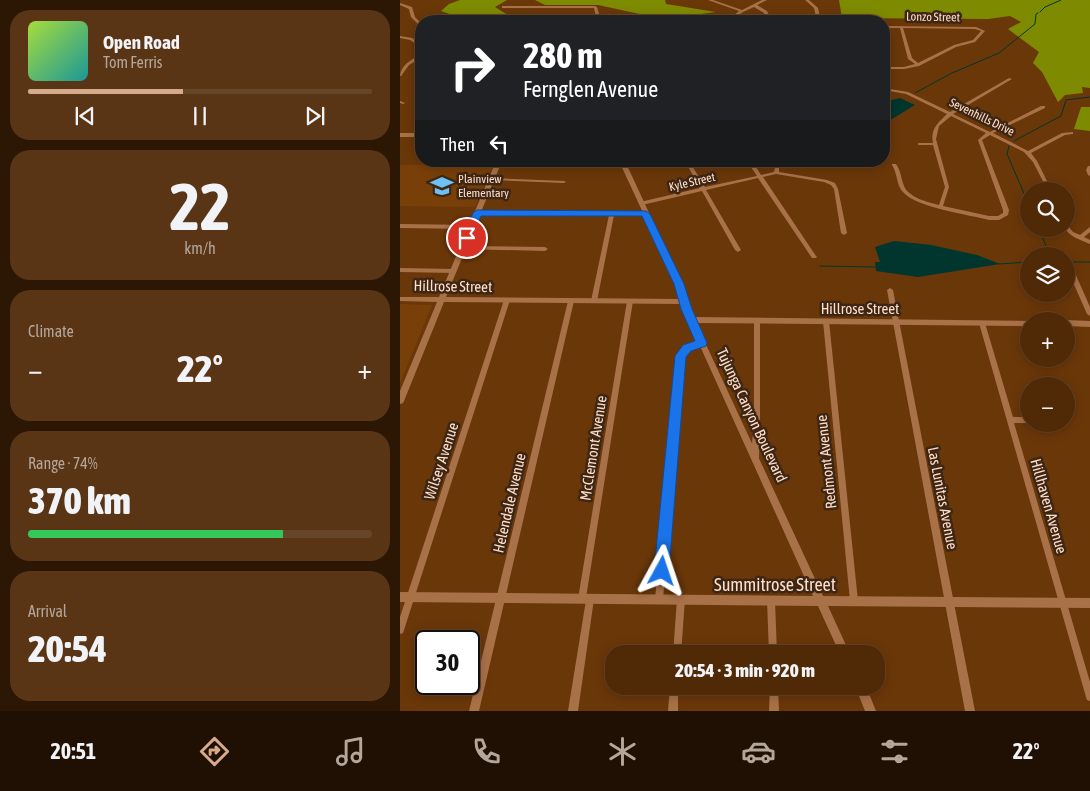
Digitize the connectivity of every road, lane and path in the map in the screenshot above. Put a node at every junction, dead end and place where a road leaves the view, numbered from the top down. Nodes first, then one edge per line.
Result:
1 (710, 0) edge
2 (765, 0) edge
3 (807, 0) edge
4 (400, 4) edge
5 (754, 5) junction
6 (503, 7) dead end
7 (742, 11) junction
8 (597, 15) edge
9 (737, 15) edge
10 (767, 15) edge
11 (818, 15) edge
12 (415, 19) edge
13 (890, 26) edge
14 (901, 27) junction
15 (400, 37) edge
16 (415, 41) edge
17 (415, 60) edge
18 (918, 65) junction
19 (890, 68) edge
20 (400, 75) edge
21 (1010, 79) dead end
22 (890, 90) edge
23 (1043, 107) dead end
24 (950, 114) junction
25 (990, 133) junction
26 (1071, 133) dead end
27 (400, 134) edge
28 (415, 135) edge
29 (919, 144) dead end
30 (935, 144) junction
31 (1028, 153) junction
32 (894, 165) dead end
33 (497, 167) edge
34 (625, 167) edge
35 (690, 167) edge
36 (753, 167) edge
37 (778, 167) edge
38 (1090, 167) edge
39 (776, 173) junction
40 (1090, 175) edge
41 (759, 177) junction
42 (492, 179) junction
43 (564, 182) dead end
44 (1046, 182) edge
45 (703, 189) junction
46 (642, 204) junction
47 (941, 206) junction
48 (477, 213) junction
49 (612, 214) junction
50 (646, 214) junction
51 (400, 226) edge
52 (472, 227) junction
53 (1090, 229) edge
54 (844, 233) dead end
55 (1075, 235) edge
56 (1080, 238) junction
57 (1090, 242) edge
58 (463, 248) junction
59 (544, 249) dead end
60 (738, 250) dead end
61 (814, 257) dead end
62 (400, 270) edge
63 (454, 271) junction
64 (1075, 280) edge
65 (890, 290) dead end
66 (400, 299) edge
67 (442, 300) junction
68 (507, 300) junction
69 (571, 301) junction
70 (594, 301) junction
71 (630, 301) junction
72 (685, 302) junction
73 (1090, 313) edge
74 (691, 320) junction
75 (757, 321) junction
76 (826, 321) junction
77 (896, 322) junction
78 (982, 323) junction
79 (1020, 323) edge
80 (1075, 324) edge
81 (1090, 324) edge
82 (702, 343) junction
83 (400, 401) edge
84 (1010, 420) junction
85 (1020, 420) edge
86 (755, 458) junction
87 (405, 597) edge
88 (500, 598) junction
89 (586, 599) junction
90 (659, 599) junction
91 (681, 600) junction
92 (771, 600) junction
93 (820, 600) junction
94 (854, 601) junction
95 (948, 602) junction
96 (1063, 602) junction
97 (1090, 603) edge
98 (400, 630) edge
99 (678, 645) edge
100 (773, 645) edge
101 (841, 645) edge
102 (673, 695) edge
103 (774, 695) edge
104 (864, 695) edge
105 (1090, 697) edge
106 (474, 711) edge
107 (573, 711) edge
108 (672, 711) edge
109 (774, 711) edge
110 (871, 711) edge
111 (970, 711) edge

1 - 7 street
2 - 5 street
3 - 11 street
4 - 12 street
5 - 7 street
5 - 10 street
6 - 8 street
7 - 9 street
13 - 14 street, Lonzo Street
14 - 18 street
14 - 18 street, Lonzo Street
15 - 16 street
17 - 20 street
18 - 19 street
21 - 24 street
22 - 24 street, Sevenhills Drive
23 - 25 street
24 - 25 street, Sevenhills Drive
24 - 30 street
25 - 31 street, Sevenhills Drive
25 - 47 street
26 - 31 street
27 - 28 street
29 - 30 street
30 - 47 street
31 - 44 street, Sevenhills Drive
32 - 47 street
33 - 42 street
34 - 46 street, Tujunga Canyon Boulevard
35 - 45 street
36 - 41 street
37 - 39 street
38 - 40 street
39 - 41 street, Kyle Street
39 - 54 street
41 - 45 street, Kyle Street
41 - 61 street
42 - 43 street
42 - 48 street
45 - 46 street, Kyle Street
45 - 60 street
46 - 50 street, Tujunga Canyon Boulevard
48 - 49 street
48 - 52 street
49 - 50 street
49 - 70 street
50 - 72 street, Tujunga Canyon Boulevard
51 - 52 street
52 - 58 street
53 - 56 street
55 - 56 street
56 - 57 street
58 - 59 street
58 - 63 street
62 - 63 street
63 - 67 street
64 - 73 street
65 - 77 street, Las Lunitas Avenue
66 - 67 street, Hillrose Street
67 - 68 street, Hillrose Street
67 - 83 street
68 - 69 street, Hillrose Street
68 - 87 street, Wilsey Avenue
69 - 70 street, Hillrose Street
69 - 88 street, Helendale Avenue
70 - 71 street, Hillrose Street
71 - 72 street, Hillrose Street
71 - 89 street, McClemont Avenue
72 - 74 street, Tujunga Canyon Boulevard
74 - 75 street, Hillrose Street
74 - 82 street, Tujunga Canyon Boulevard
75 - 76 street, Hillrose Street
75 - 86 street
76 - 77 street, Hillrose Street
76 - 94 street, Redmont Avenue
77 - 78 street, Hillrose Street
77 - 95 street, Las Lunitas Avenue
78 - 79 street, Hillrose Street
78 - 84 street, Hillhaven Avenue
80 - 81 street
82 - 86 street, Tujunga Canyon Boulevard
82 - 90 street
84 - 85 street
84 - 96 street, Hillhaven Avenue
86 - 93 street, Tujunga Canyon Boulevard
87 - 88 street, Summitrose Street
87 - 98 street, Wilsey Avenue
88 - 89 street, Summitrose Street
88 - 106 street, Helendale Avenue
89 - 90 street, Summitrose Street
89 - 107 street, McClemont Avenue
90 - 91 street, Summitrose Street
91 - 92 street, Summitrose Street
91 - 99 street
92 - 93 street, Summitrose Street
92 - 100 street
93 - 94 street, Summitrose Street
93 - 101 street, Tujunga Canyon Boulevard
94 - 95 street, Summitrose Street
95 - 96 street, Summitrose Street
95 - 111 street, Las Lunitas Avenue
96 - 97 street, Summitrose Street
96 - 105 street, Hillhaven Avenue
102 - 108 street
103 - 109 street
104 - 110 street

